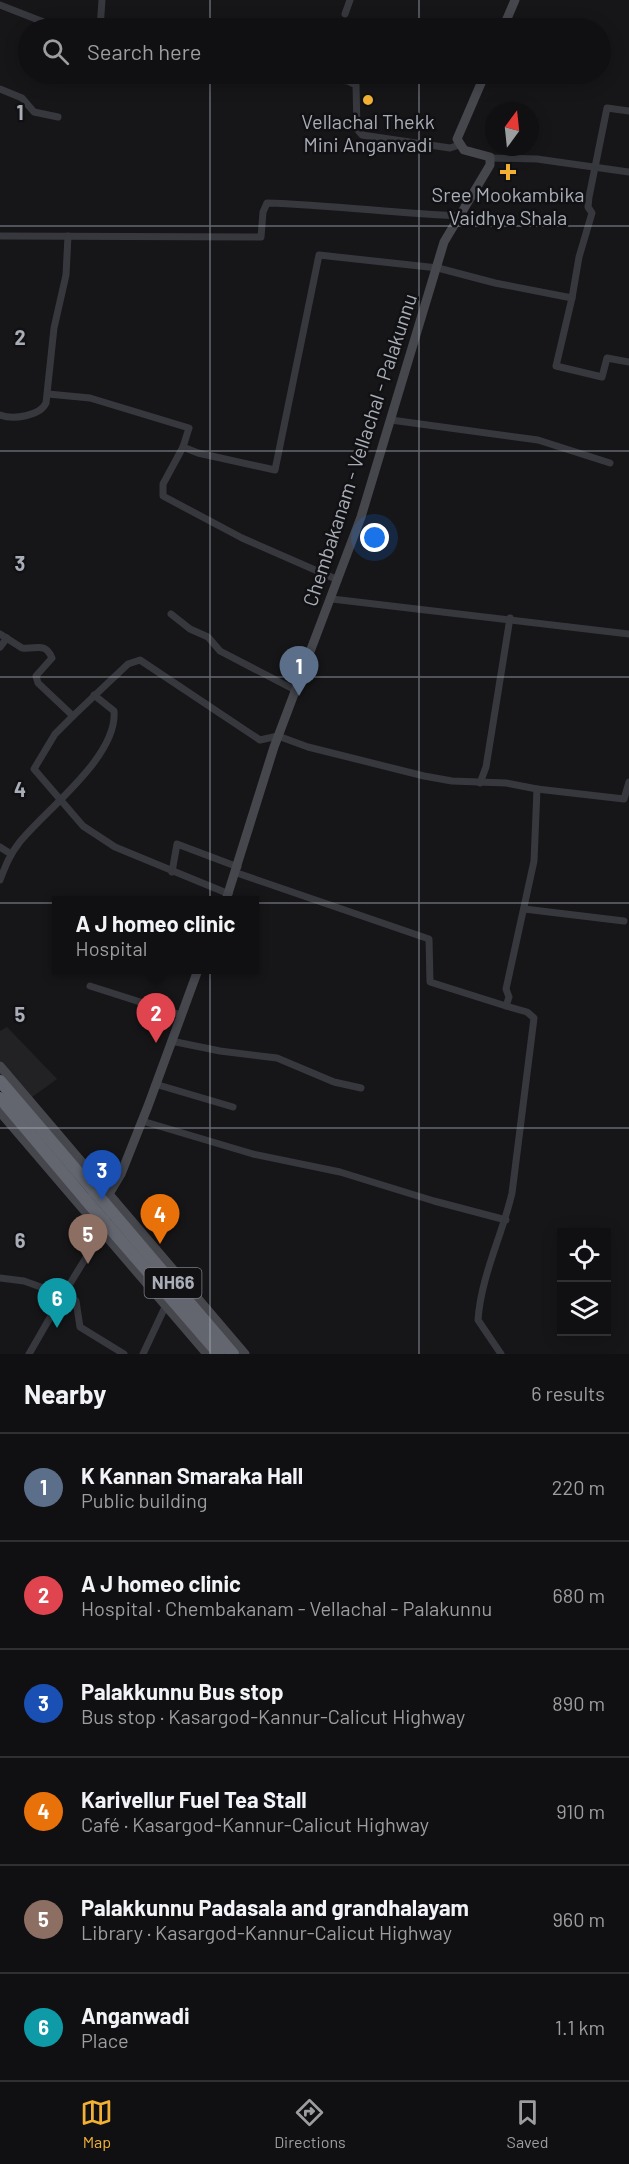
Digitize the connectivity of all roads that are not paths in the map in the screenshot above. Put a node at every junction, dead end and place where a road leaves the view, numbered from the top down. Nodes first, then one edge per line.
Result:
1 (102, 0) edge
2 (350, 0) edge
3 (515, 0) edge
4 (0, 5) edge
5 (345, 14) dead end
6 (33, 18) edge
7 (101, 18) edge
8 (507, 18) edge
9 (354, 84) edge
10 (480, 84) edge
11 (0, 89) edge
12 (629, 111) edge
13 (58, 117) dead end
14 (459, 145) junction
15 (491, 158) junction
16 (594, 168) junction
17 (629, 172) edge
18 (459, 216) junction
19 (0, 236) edge
20 (68, 236) junction
21 (438, 268) junction
22 (572, 298) junction
23 (629, 362) edge
24 (48, 394) junction
25 (0, 415) edge
26 (391, 420) junction
27 (183, 447) junction
28 (610, 463) dead end
29 (338, 580) junction
30 (332, 599) junction
31 (171, 614) dead end
32 (510, 618) junction
33 (629, 634) edge
34 (3, 636) edge
35 (0, 647) edge
36 (295, 690) junction
37 (94, 695) junction
38 (73, 716) junction
39 (278, 736) junction
40 (629, 782) edge
41 (480, 783) junction
42 (537, 789) junction
43 (62, 800) junction
44 (0, 847) edge
45 (11, 854) junction
46 (237, 870) junction
47 (172, 872) junction
48 (0, 880) edge
49 (226, 896) edge
50 (228, 896) edge
51 (524, 909) junction
52 (624, 921) dead end
53 (196, 974) edge
54 (90, 986) dead end
55 (506, 1006) junction
56 (181, 1015) junction
57 (171, 1041) junction
58 (0, 1066) edge
59 (0, 1081) edge
60 (155, 1084) junction
61 (361, 1088) dead end
62 (0, 1098) edge
63 (233, 1107) dead end
64 (0, 1112) edge
65 (142, 1121) junction
66 (109, 1194) junction
67 (90, 1195) junction
68 (506, 1220) junction
69 (106, 1221) junction
70 (0, 1278) edge
71 (63, 1295) junction
72 (166, 1305) junction
73 (29, 1354) edge
74 (124, 1354) edge
75 (143, 1354) edge
76 (207, 1354) edge
77 (219, 1354) edge
78 (233, 1354) edge
79 (245, 1354) edge
80 (501, 1354) edge

1 - 7 street
2 - 5 street
3 - 8 main road
4 - 6 street
9 - 14 street
10 - 14 main road
11 - 13 street
12 - 16 street
14 - 15 main road
15 - 16 street
15 - 18 main road, Chembakanam - Vellachal - Palakunnu
16 - 17 street
16 - 22 street
18 - 20 street
18 - 21 main road, Chembakanam - Vellachal - Palakunnu
19 - 20 street
20 - 24 street
21 - 22 street
21 - 26 main road, Chembakanam - Vellachal - Palakunnu
21 - 27 street
22 - 23 street
24 - 25 street
24 - 27 street
26 - 28 street
26 - 29 main road, Chembakanam - Vellachal - Palakunnu
27 - 29 street
29 - 30 main road, Chembakanam - Vellachal - Palakunnu
30 - 32 street
30 - 36 main road, Chembakanam - Vellachal - Palakunnu
31 - 36 street
32 - 33 street
32 - 41 street
34 - 35 street
34 - 38 street
36 - 39 main road, Chembakanam - Vellachal - Palakunnu
37 - 38 street
37 - 39 street
37 - 43 street
38 - 43 street
39 - 41 street
39 - 46 main road, Chembakanam - Vellachal - Palakunnu
40 - 42 street
41 - 42 street
42 - 51 street
43 - 45 street
43 - 47 street
44 - 45 street
45 - 48 street
46 - 47 street
46 - 50 main road, Chembakanam - Vellachal - Palakunnu
46 - 55 street
47 - 49 street
51 - 52 street
51 - 55 street
53 - 56 main road
54 - 56 street
55 - 68 street
56 - 57 main road
57 - 60 main road
57 - 61 street
58 - 66 main road
59 - 67 highway, NH66
60 - 63 street
60 - 65 main road
62 - 67 highway, NH66
64 - 69 main road
65 - 66 main road
65 - 68 street
66 - 79 main road
67 - 69 highway, NH66, bridge
68 - 80 street
69 - 71 street
69 - 72 main road
69 - 77 highway, NH66
69 - 78 highway, NH66
70 - 71 street
71 - 73 street
71 - 74 street
72 - 75 street
72 - 76 main road

